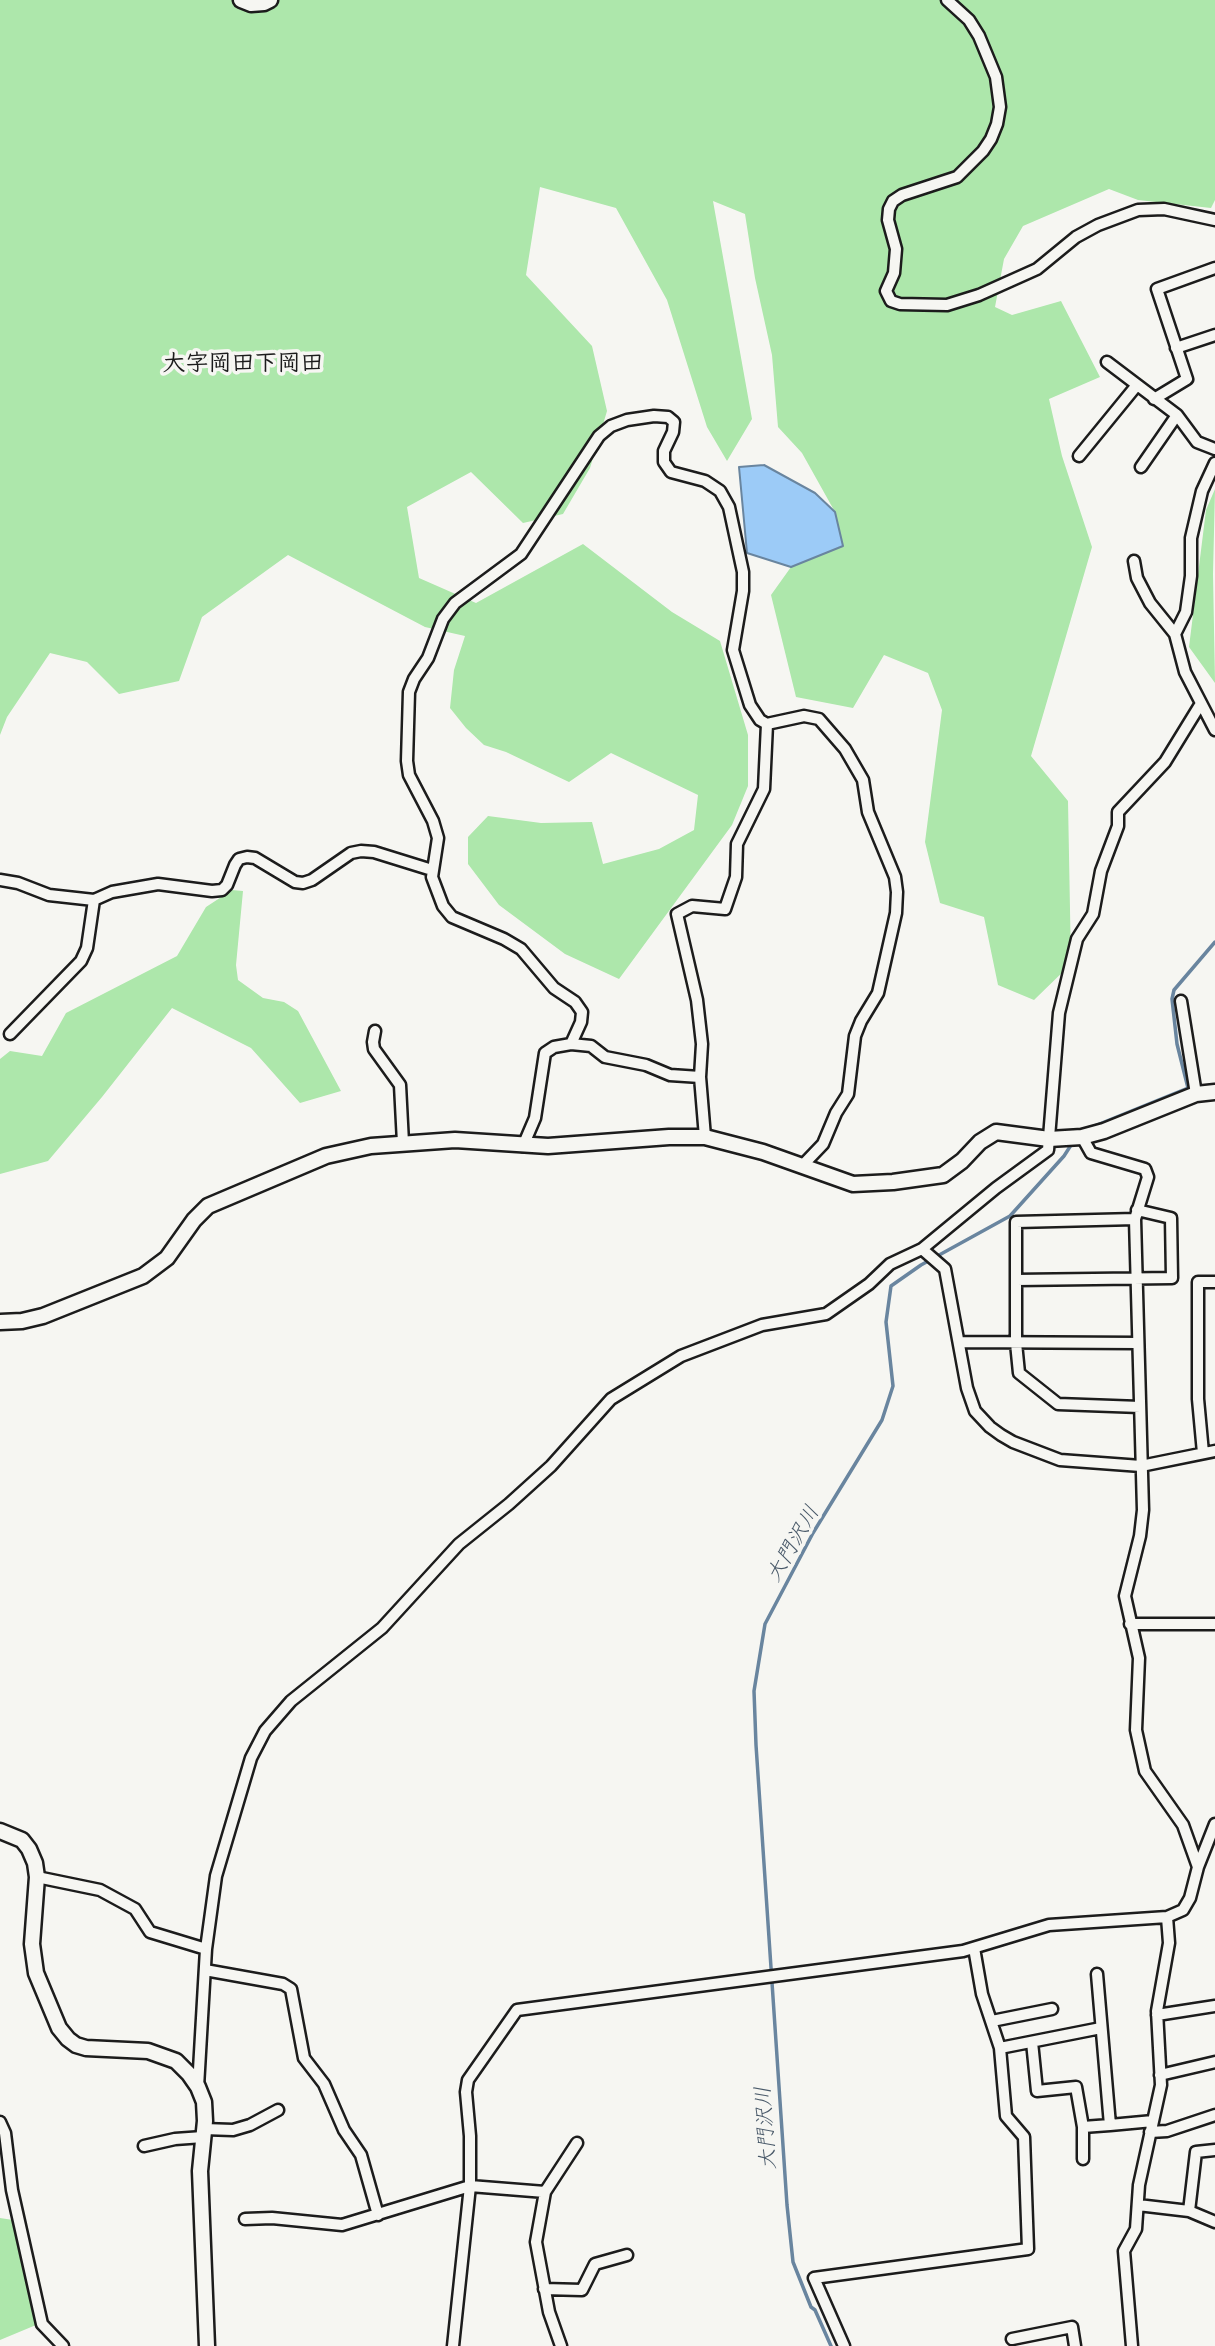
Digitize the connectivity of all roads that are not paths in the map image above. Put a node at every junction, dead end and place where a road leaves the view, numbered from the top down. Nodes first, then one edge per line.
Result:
1 (241, 0) edge
2 (270, 0) edge
3 (947, 0) edge
4 (1215, 220) edge
5 (1215, 268) edge
6 (1215, 335) edge
7 (1177, 348) junction
8 (1107, 362) dead end
9 (1137, 385) junction
10 (1154, 398) junction
11 (1177, 415) junction
12 (1215, 449) edge
13 (1079, 456) dead end
14 (1215, 463) edge
15 (1141, 467) dead end
16 (1134, 561) dead end
17 (1175, 634) junction
18 (1200, 705) junction
19 (767, 724) junction
20 (1215, 730) edge
21 (432, 870) junction
22 (0, 880) edge
23 (94, 900) junction
24 (1181, 1001) dead end
25 (375, 1031) dead end
26 (10, 1034) dead end
27 (571, 1044) junction
28 (701, 1077) junction
29 (1215, 1092) edge
30 (1196, 1094) junction
31 (705, 1136) junction
32 (1082, 1137) junction
33 (1049, 1139) junction
34 (403, 1143) junction
35 (523, 1146) junction
36 (801, 1167) junction
37 (1136, 1215) junction
38 (922, 1249) junction
39 (1016, 1280) junction
40 (1136, 1280) junction
41 (1215, 1282) edge
42 (0, 1322) edge
43 (958, 1342) junction
44 (1016, 1343) junction
45 (1138, 1343) junction
46 (1140, 1407) junction
47 (1215, 1451) edge
48 (1203, 1453) junction
49 (1141, 1466) junction
50 (1130, 1624) junction
51 (1215, 1624) edge
52 (1215, 1825) edge
53 (0, 1831) edge
54 (1198, 1867) junction
55 (37, 1877) junction
56 (1167, 1917) junction
57 (974, 1948) junction
58 (206, 1949) junction
59 (205, 1970) junction
60 (1097, 1974) dead end
61 (1215, 2006) edge
62 (1052, 2009) dead end
63 (1157, 2015) junction
64 (992, 2021) junction
65 (1101, 2028) junction
66 (1032, 2042) junction
67 (1000, 2048) junction
68 (1215, 2062) edge
69 (1160, 2075) junction
70 (198, 2087) junction
71 (278, 2110) dead end
72 (1215, 2115) edge
73 (1153, 2121) junction
74 (0, 2122) edge
75 (1110, 2124) junction
76 (1083, 2127) junction
77 (1150, 2132) junction
78 (204, 2133) junction
79 (577, 2143) dead end
80 (144, 2146) dead end
81 (1215, 2150) edge
82 (1083, 2159) dead end
83 (470, 2186) junction
84 (545, 2192) junction
85 (1138, 2205) junction
86 (1189, 2211) junction
87 (378, 2215) junction
88 (245, 2219) dead end
89 (1215, 2221) edge
90 (627, 2255) dead end
91 (544, 2289) junction
92 (1012, 2339) dead end
93 (63, 2346) edge
94 (206, 2346) edge
95 (453, 2346) edge
96 (561, 2346) edge
97 (844, 2346) edge
98 (1075, 2346) edge
99 (1132, 2346) edge

1 - 2 street
3 - 4 street
5 - 7 street
6 - 7 street
7 - 10 street
8 - 9 street
9 - 10 street
9 - 13 street
10 - 11 street
11 - 12 street
11 - 15 street
14 - 17 street
16 - 17 street
17 - 18 street
18 - 20 street
18 - 33 street
19 - 21 street
19 - 28 street
19 - 36 street
21 - 23 street
21 - 27 street
22 - 23 street
23 - 26 street
24 - 30 street
25 - 34 street
27 - 28 street
27 - 35 street
28 - 31 street
29 - 30 street
30 - 32 street
31 - 35 street
31 - 36 street
32 - 33 street
32 - 37 street
33 - 36 street
33 - 38 street
34 - 35 street
34 - 42 street
37 - 39 street
37 - 40 street
37 - 40 street
38 - 43 street
38 - 58 street
39 - 40 street
39 - 44 street
40 - 45 street
41 - 48 street
43 - 44 street
43 - 49 street
44 - 45 street
44 - 46 street
45 - 46 street
46 - 49 street
47 - 48 street
48 - 49 street
49 - 50 street
50 - 51 street
50 - 54 street
52 - 54 street
53 - 55 street
54 - 56 street
55 - 58 street
55 - 70 street
56 - 57 street
56 - 63 street
57 - 64 street
57 - 83 street
58 - 59 street
59 - 70 street
59 - 87 street
60 - 65 street
61 - 63 street
62 - 64 street
63 - 69 street
64 - 67 street
65 - 66 street
65 - 75 street
66 - 67 street
66 - 76 street
67 - 97 street
68 - 69 street
69 - 73 street
70 - 78 street
71 - 78 street
72 - 77 street
73 - 75 street
73 - 77 street
74 - 93 street
75 - 76 street
76 - 82 street
77 - 85 street
78 - 80 street
78 - 94 street
79 - 84 street
81 - 86 street
83 - 84 street
83 - 87 street
83 - 95 street
84 - 91 street
85 - 86 street
85 - 99 street
86 - 89 street
87 - 88 street
90 - 91 street
91 - 96 street
92 - 98 street

